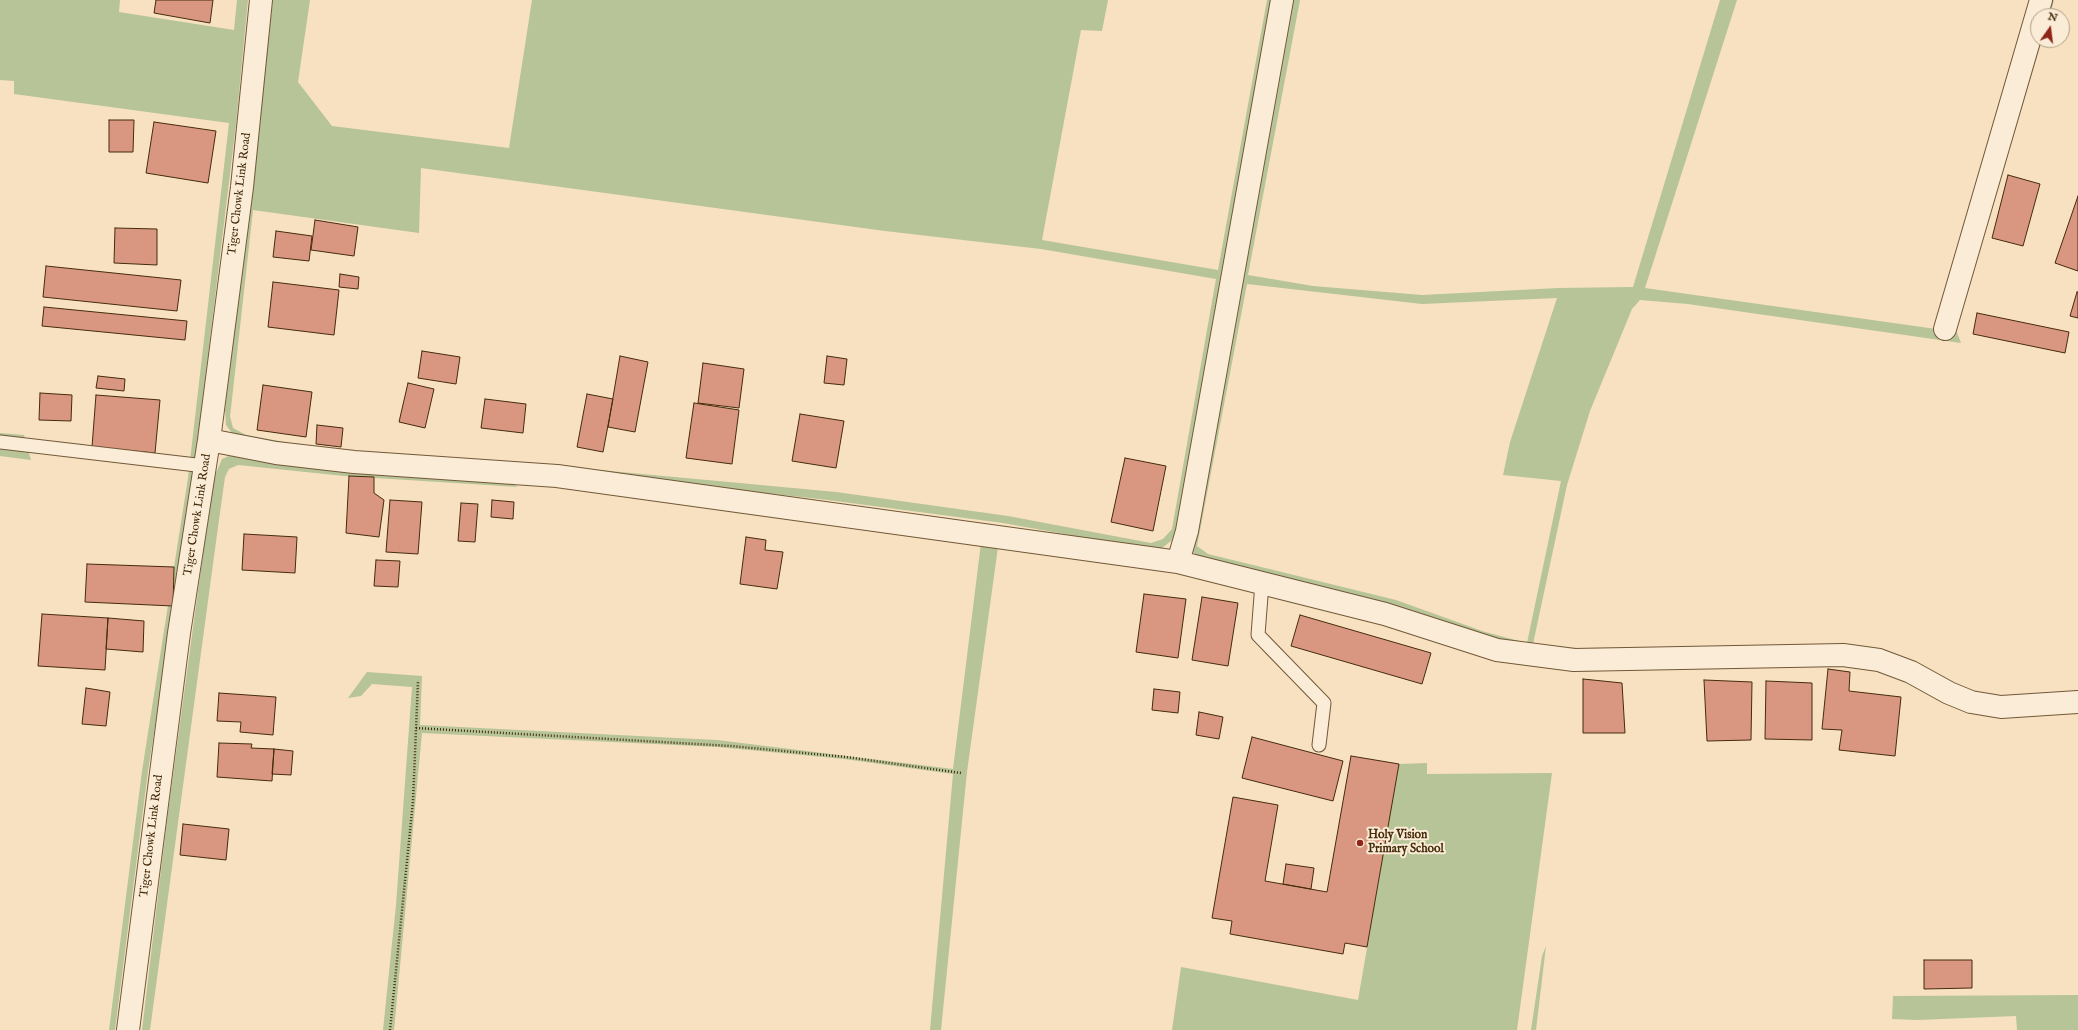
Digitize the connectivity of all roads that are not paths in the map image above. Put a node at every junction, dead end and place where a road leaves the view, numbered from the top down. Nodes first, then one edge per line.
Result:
1 (261, 0) edge
2 (1282, 0) edge
3 (2041, 0) edge
4 (1945, 329) dead end
5 (209, 440) junction
6 (0, 442) edge
7 (205, 466) junction
8 (1178, 562) junction
9 (1262, 583) junction
10 (2078, 702) edge
11 (1318, 746) dead end
12 (128, 1030) edge

1 - 5 street, Tiger Chowk Link Road
2 - 8 street
3 - 4 street
5 - 7 street, Tiger Chowk Link Road
5 - 8 street
6 - 7 lane
7 - 12 street, Tiger Chowk Link Road
8 - 9 street
9 - 10 street
9 - 11 lane

